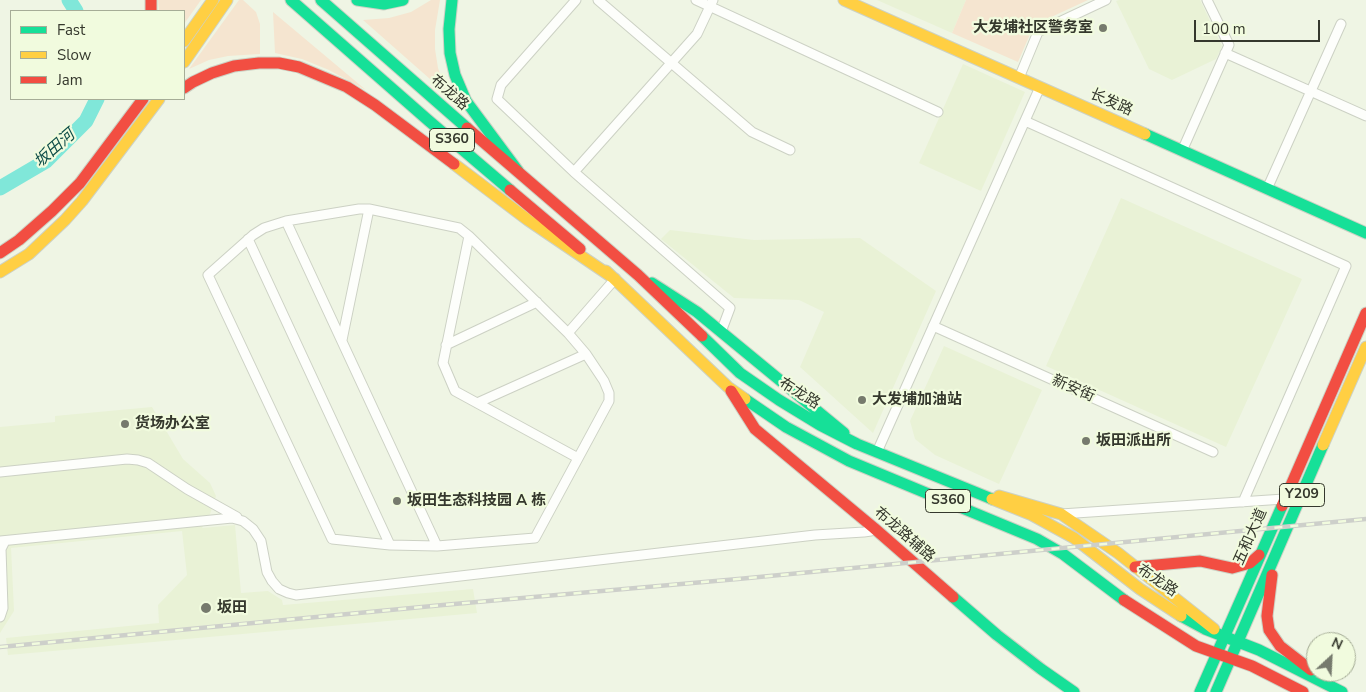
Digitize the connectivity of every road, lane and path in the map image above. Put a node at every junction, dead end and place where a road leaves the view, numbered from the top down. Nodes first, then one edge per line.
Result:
1 (213, 0) edge
2 (227, 0) edge
3 (291, 0) edge
4 (321, 0) edge
5 (356, 0) edge
6 (403, 0) edge
7 (452, 0) edge
8 (576, 0) edge
9 (598, 0) edge
10 (696, 0) edge
11 (844, 0) edge
12 (1106, 0) edge
13 (1207, 0) edge
14 (711, 3) edge
15 (1341, 24) dead end
16 (185, 40) edge
17 (1226, 53) junction
18 (185, 61) edge
19 (672, 62) junction
20 (1018, 78) junction
21 (185, 87) edge
22 (1040, 87) junction
23 (1311, 91) junction
24 (133, 100) edge
25 (142, 100) edge
26 (157, 100) edge
27 (167, 100) edge
28 (938, 112) dead end
29 (1366, 116) edge
30 (145, 118) junction
31 (1025, 121) junction
32 (120, 130) junction
33 (790, 150) dead end
34 (1182, 150) junction
35 (518, 171) junction
36 (574, 172) junction
37 (1267, 189) junction
38 (369, 209) junction
39 (286, 221) junction
40 (1366, 233) edge
41 (469, 236) junction
42 (248, 239) junction
43 (0, 254) edge
44 (634, 271) junction
45 (0, 272) edge
46 (615, 279) junction
47 (536, 302) junction
48 (1366, 313) edge
49 (933, 326) junction
50 (720, 332) junction
51 (568, 333) junction
52 (342, 340) junction
53 (446, 346) junction
54 (1366, 347) edge
55 (586, 354) junction
56 (728, 387) junction
57 (477, 403) junction
58 (856, 444) junction
59 (877, 452) junction
60 (1213, 452) dead end
61 (578, 458) junction
62 (0, 472) edge
63 (972, 491) junction
64 (1284, 499) junction
65 (1243, 502) junction
66 (1062, 514) junction
67 (243, 521) junction
68 (874, 528) junction
69 (2, 541) edge
70 (390, 545) junction
71 (437, 546) junction
72 (1259, 555) junction
73 (1273, 562) junction
74 (1135, 567) junction
75 (0, 617) edge
76 (1224, 636) junction
77 (1238, 642) junction
78 (1216, 653) junction
79 (1231, 659) junction
80 (1338, 690) edge
81 (1074, 692) edge
82 (1200, 692) edge
83 (1216, 692) edge
84 (1303, 692) edge

1 - 16 main road
2 - 18 main road
3 - 46 main road, S360
4 - 35 main road, 布龙路 / S360
5 - 6 main road
7 - 35 main road
8 - 36 street
9 - 19 street
10 - 14 street
11 - 20 main road, 长发路
12 - 20 street
13 - 17 street
14 - 19 street
14 - 28 street
15 - 23 street
17 - 23 street
17 - 34 street
19 - 33 street
19 - 36 street
20 - 22 main road, 长发路
21 - 46 main road
22 - 31 street
22 - 34 main road, 长发路
23 - 29 street
23 - 37 street
24 - 32 main road
25 - 32 main road
26 - 30 main road
27 - 30 main road
30 - 45 main road
31 - 49 street
31 - 65 street
32 - 43 main road
34 - 37 main road, 长发路
35 - 44 main road, 布龙路 / S360
36 - 50 street
37 - 40 main road, 长发路
38 - 39 street
38 - 41 street
38 - 52 street
39 - 42 street
39 - 52 street
41 - 47 street
41 - 53 street
42 - 70 street
42 - 70 street
44 - 50 main road
44 - 58 main road, 布龙路 / S360
46 - 51 street
46 - 56 main road, S360
47 - 51 street
47 - 53 street
48 - 64 main road, 五和大道 / Y209
49 - 59 street
49 - 60 street, 新安街
50 - 58 main road
51 - 55 street
52 - 71 street
53 - 57 street
54 - 73 main road, 五和大道 / Y209
55 - 57 street
55 - 61 street
56 - 68 main road, 布龙路辅路
56 - 78 main road, S360
57 - 61 street
58 - 59 main road, 布龙路 / S360
59 - 63 main road, 布龙路 / S360
61 - 71 street
62 - 67 street
63 - 66 main road
63 - 76 main road, 布龙路 / S360
64 - 65 street
64 - 72 main road, 五和大道 / Y209
65 - 66 street
66 - 74 main road
67 - 68 street
67 - 69 street
68 - 81 main road, 布龙路辅路
69 - 75 street
70 - 71 street
72 - 74 main road
72 - 76 main road, 五和大道 / Y209
73 - 77 main road, 五和大道 / Y209
73 - 80 main road
74 - 76 main road
76 - 77 main road, 布龙路 / S360
76 - 78 main road, 五和大道 / Y209
77 - 79 main road, 五和大道 / Y209
77 - 80 main road, 布龙路 / S360
78 - 79 main road, S360
78 - 82 main road, 五和大道 / Y209
79 - 83 main road, 五和大道 / Y209
79 - 84 main road, S360

